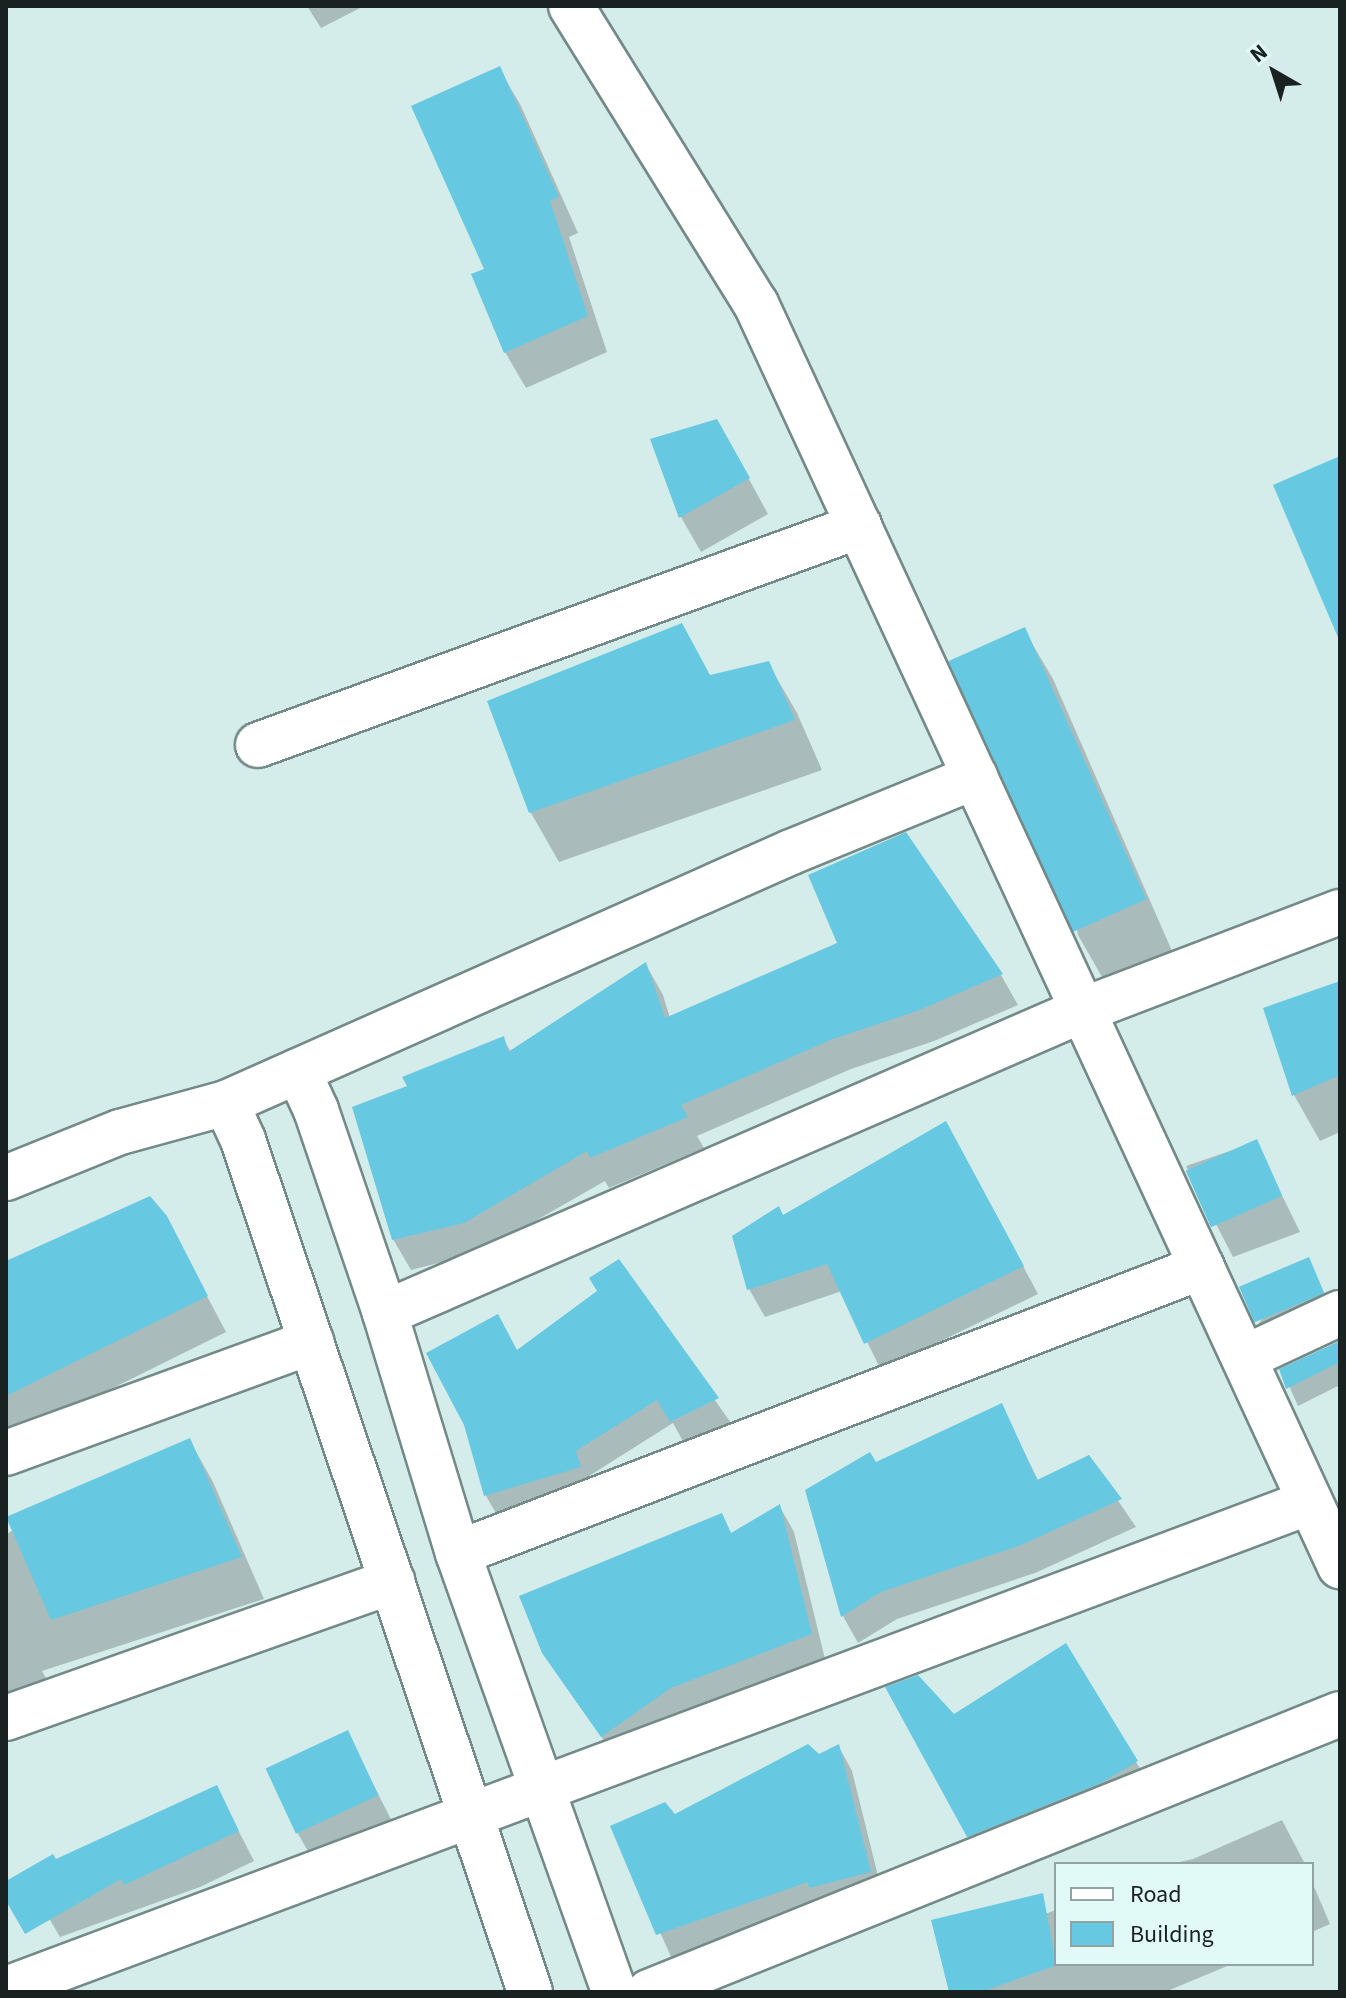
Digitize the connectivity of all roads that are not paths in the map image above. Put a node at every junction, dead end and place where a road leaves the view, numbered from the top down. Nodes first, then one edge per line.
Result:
1 (571, 6) edge
2 (859, 526) junction
3 (258, 745) dead end
4 (975, 777) junction
5 (1340, 912) edge
6 (1083, 1010) junction
7 (298, 1071) junction
8 (226, 1103) junction
9 (6, 1178) edge
10 (1202, 1267) junction
11 (385, 1313) junction
12 (1340, 1313) edge
13 (311, 1342) junction
14 (1244, 1358) junction
15 (6, 1453) edge
16 (1310, 1502) junction
17 (458, 1553) junction
18 (1340, 1566) edge
19 (392, 1581) junction
20 (1340, 1714) edge
21 (6, 1718) edge
22 (539, 1787) junction
23 (471, 1814) junction
24 (9, 1989) edge
25 (530, 1992) edge
26 (614, 1992) edge
27 (649, 1992) edge

1 - 2 street
2 - 3 street
2 - 4 street
4 - 6 street
4 - 7 street
5 - 6 street
6 - 10 street
6 - 11 street
7 - 8 street
7 - 11 street
8 - 9 street
8 - 13 street
10 - 14 street
10 - 17 street
11 - 17 street
12 - 14 street
13 - 15 street
13 - 19 street
14 - 16 street
16 - 18 street
16 - 22 street
17 - 22 street
19 - 21 street
19 - 23 street
20 - 27 street
22 - 23 street
22 - 26 street
23 - 24 street
23 - 25 street

